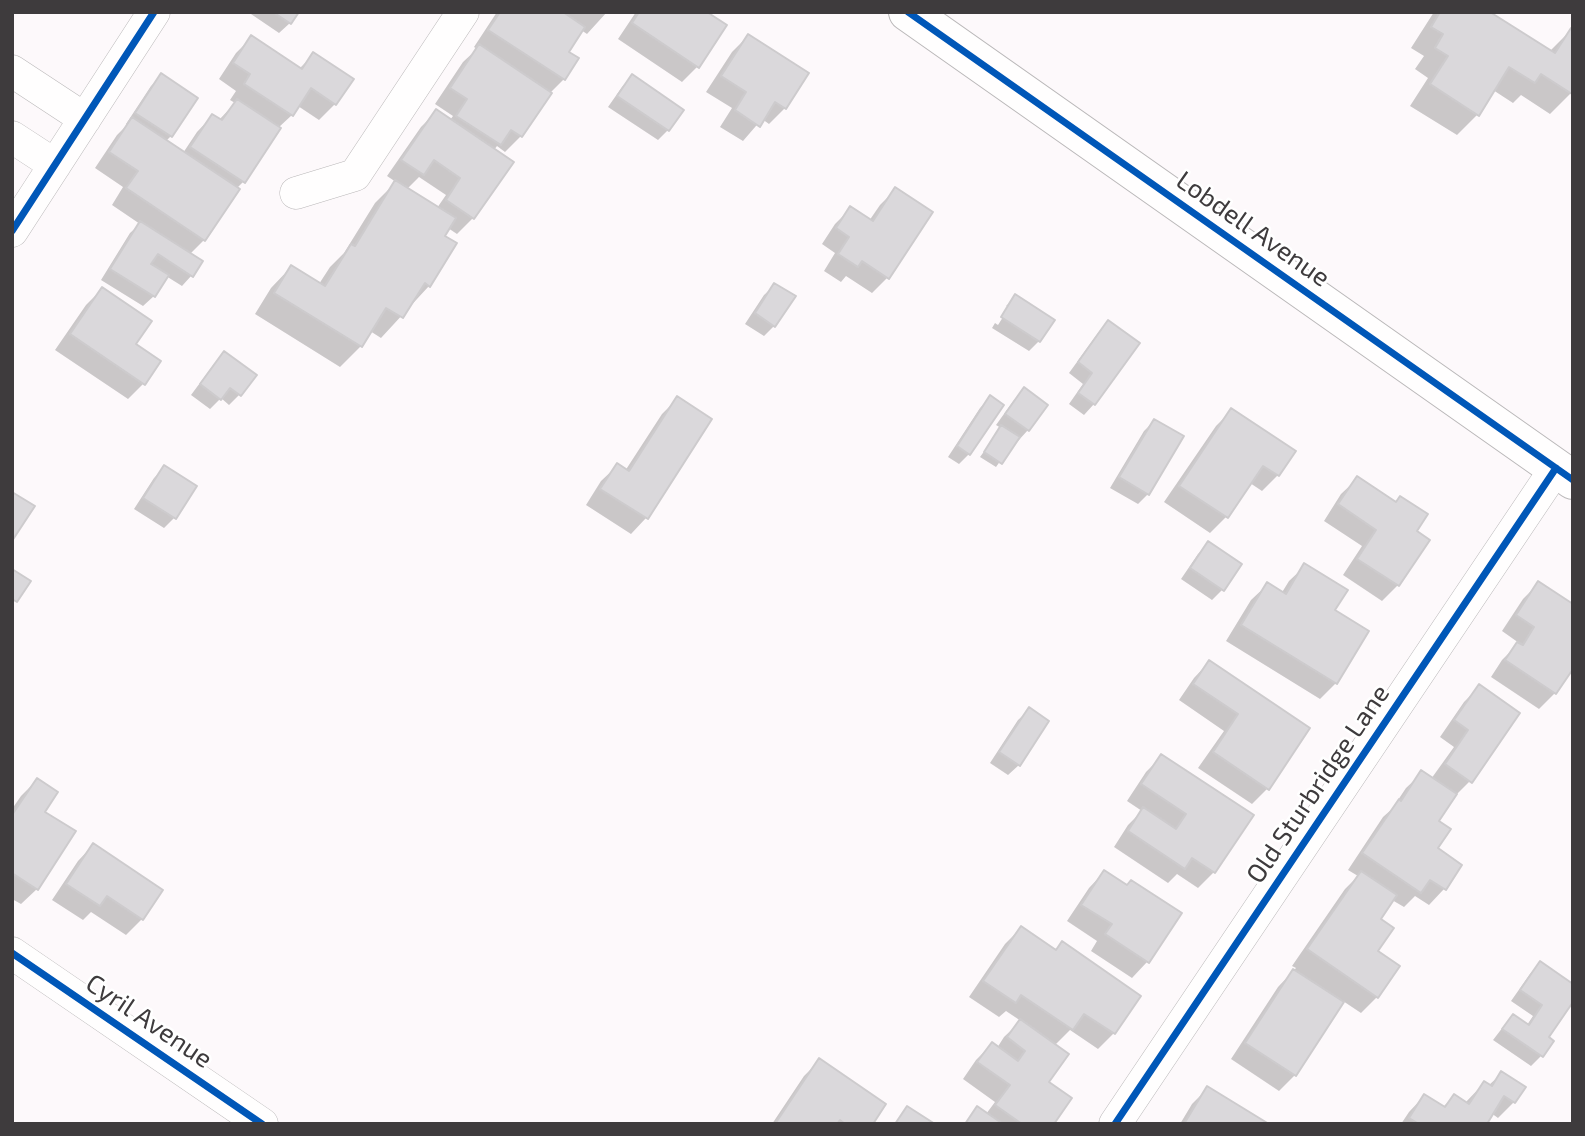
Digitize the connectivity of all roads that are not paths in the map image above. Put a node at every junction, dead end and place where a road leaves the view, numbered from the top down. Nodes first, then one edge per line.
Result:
1 (154, 12) edge
2 (463, 12) edge
3 (908, 12) edge
4 (12, 71) edge
5 (85, 119) junction
6 (12, 137) edge
7 (55, 165) junction
8 (296, 193) dead end
9 (22, 198) edge
10 (12, 231) edge
11 (1564, 474) edge
12 (12, 953) edge
13 (262, 1124) edge
14 (1115, 1124) edge

1 - 5 street
2 - 8 street
3 - 11 main road, Lobdell Avenue
4 - 5 street
5 - 7 street
6 - 7 street
7 - 9 street
9 - 10 street
11 - 14 street, Old Sturbridge Lane
12 - 13 street, Cyril Avenue

